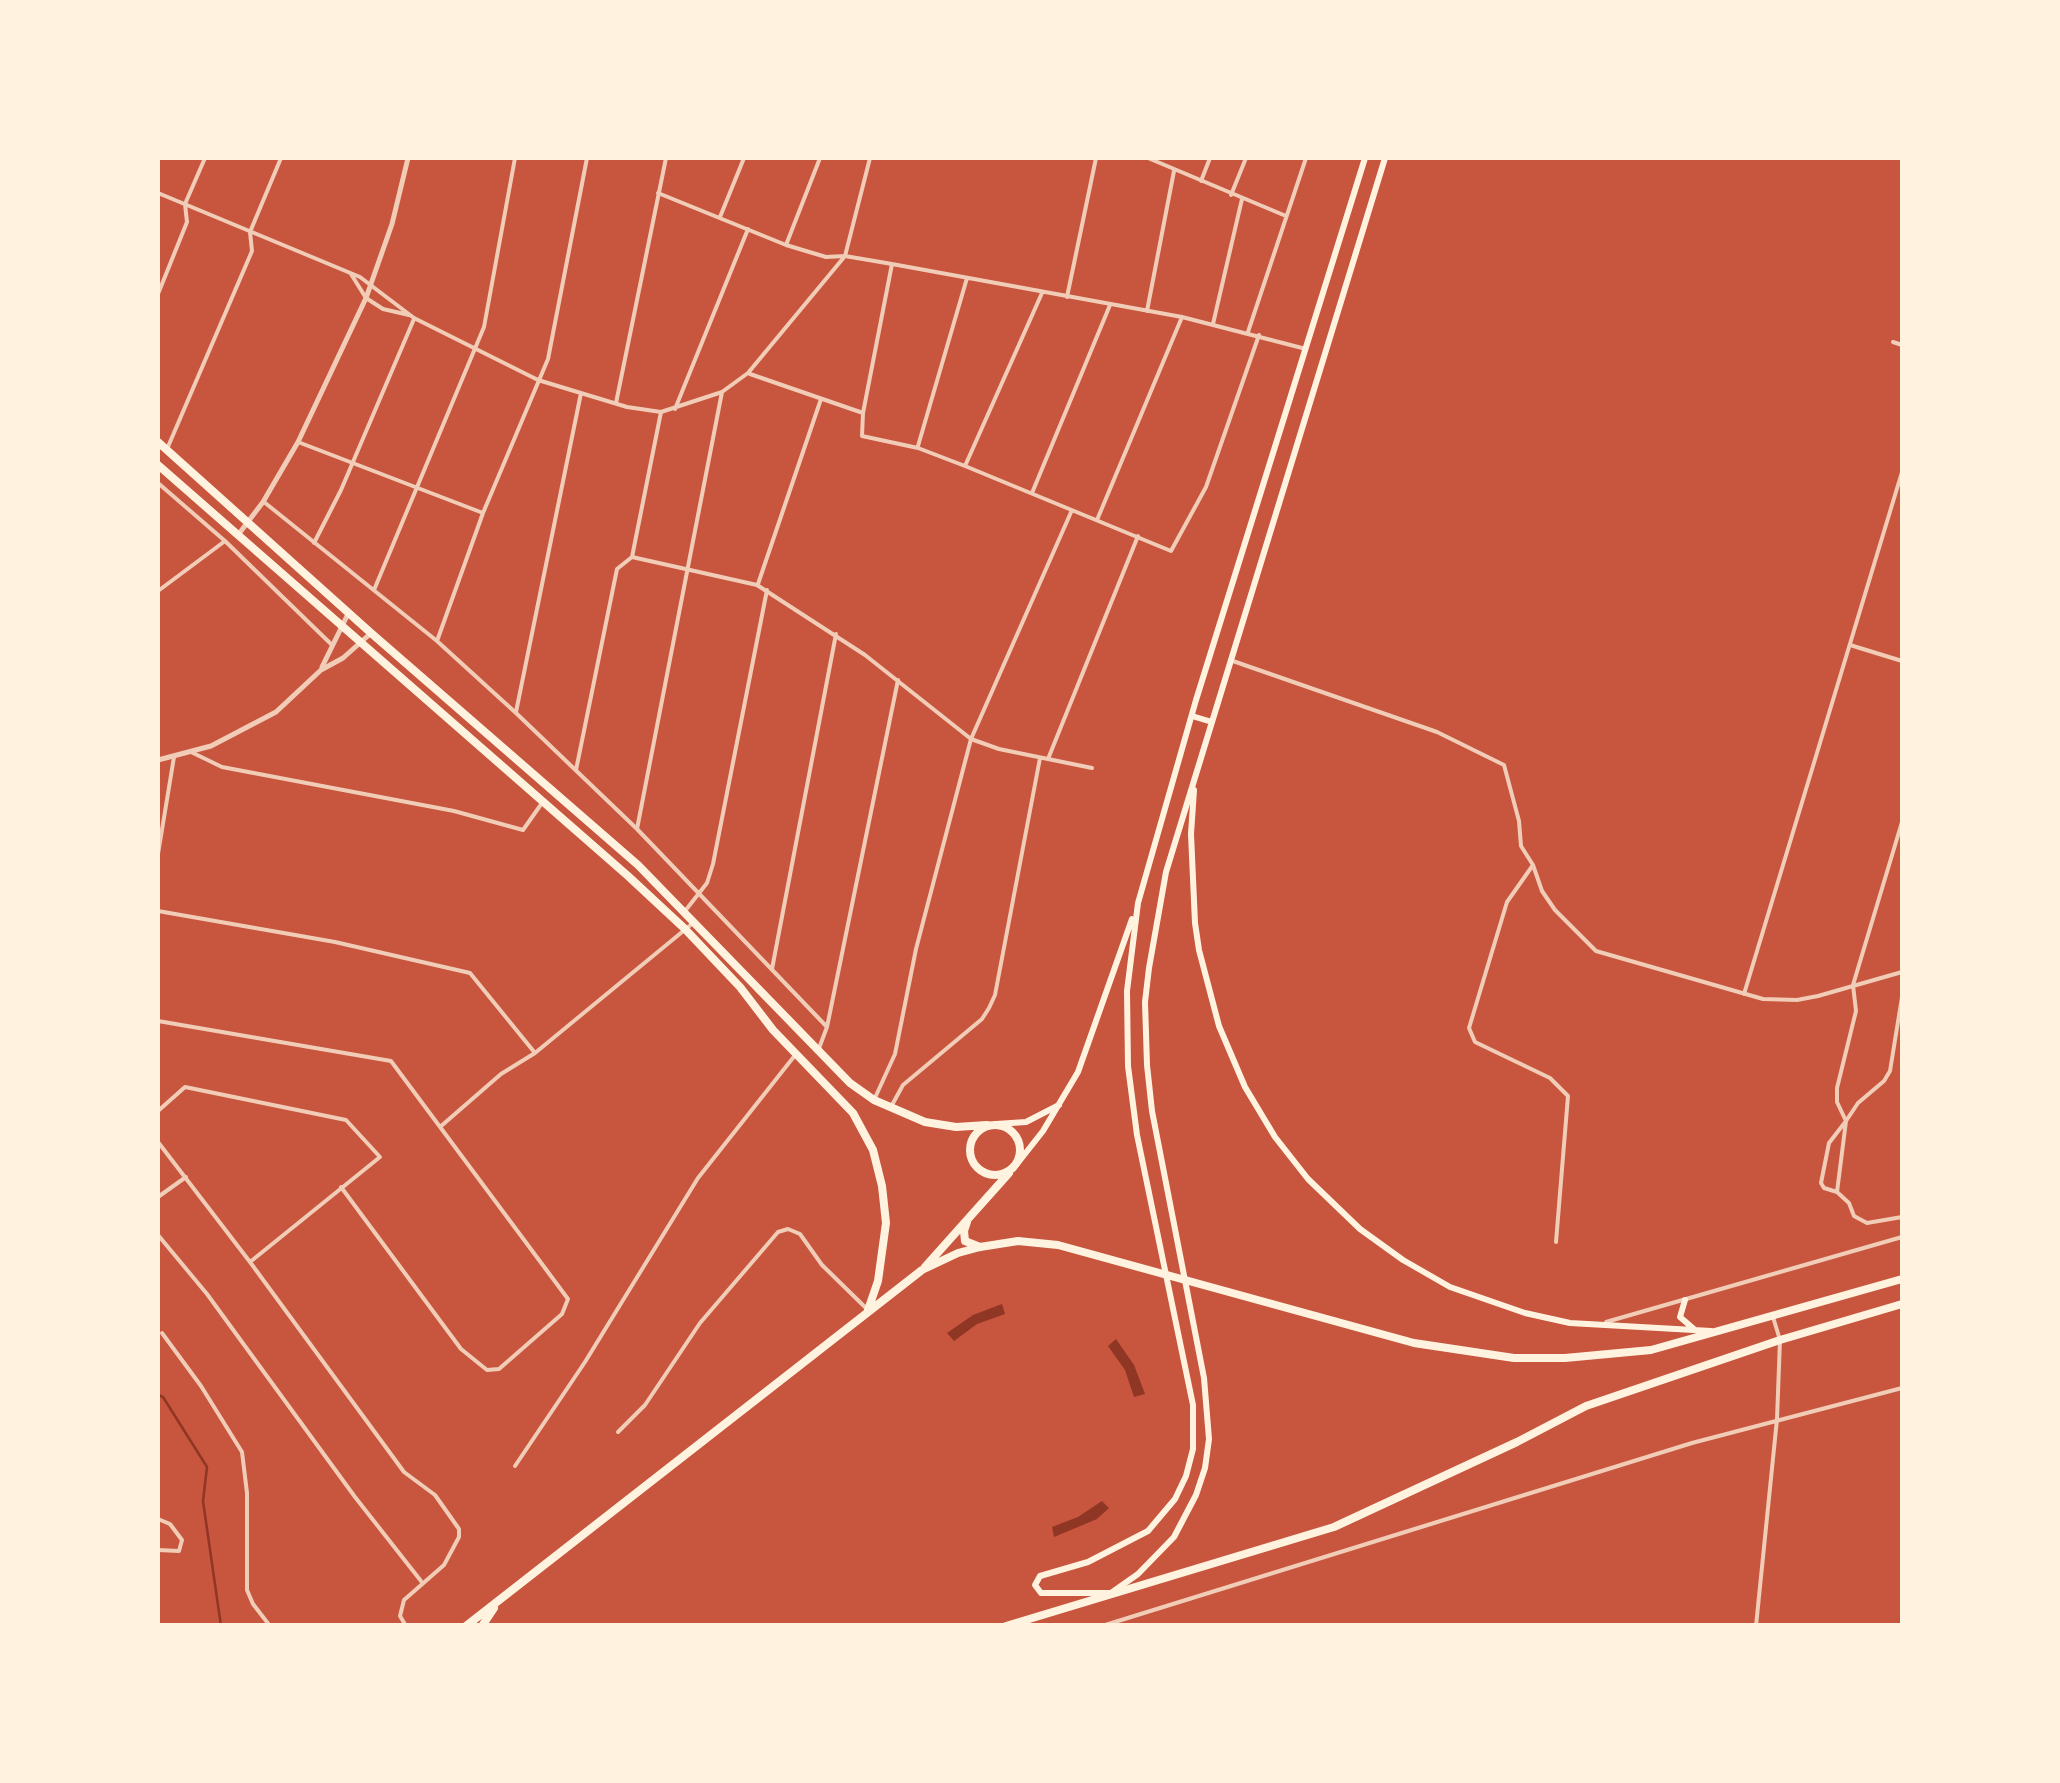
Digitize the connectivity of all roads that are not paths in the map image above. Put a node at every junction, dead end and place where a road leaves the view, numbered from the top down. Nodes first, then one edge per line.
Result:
1 (204, 158) edge
2 (281, 158) edge
3 (408, 158) edge
4 (515, 158) edge
5 (587, 158) edge
6 (666, 158) edge
7 (744, 158) edge
8 (820, 158) edge
9 (870, 158) edge
10 (1096, 158) edge
11 (1148, 158) edge
12 (1170, 158) edge
13 (1210, 158) edge
14 (1246, 158) edge
15 (1306, 158) edge
16 (1365, 158) edge
17 (1385, 158) edge
18 (1166, 166) junction
19 (1174, 170) junction
20 (1200, 182) junction
21 (158, 192) edge
22 (658, 192) junction
23 (1231, 194) junction
24 (1242, 200) junction
25 (185, 204) junction
26 (720, 216) junction
27 (1286, 216) junction
28 (748, 229) junction
29 (250, 232) junction
30 (786, 245) junction
31 (845, 256) junction
32 (892, 264) junction
33 (352, 274) junction
34 (967, 278) junction
35 (372, 284) junction
36 (1042, 293) junction
37 (158, 294) edge
38 (366, 298) junction
39 (1068, 298) junction
40 (1110, 305) junction
41 (1147, 312) junction
42 (412, 317) junction
43 (1182, 318) junction
44 (1213, 324) junction
45 (1248, 332) junction
46 (1259, 335) junction
47 (1893, 342) dead end
48 (1902, 345) edge
49 (1306, 350) junction
50 (476, 351) junction
51 (748, 374) junction
52 (538, 380) junction
53 (722, 392) junction
54 (580, 393) junction
55 (821, 400) junction
56 (616, 403) junction
57 (675, 409) junction
58 (661, 412) junction
59 (863, 413) junction
60 (158, 442) edge
61 (298, 442) junction
62 (918, 448) junction
63 (166, 450) junction
64 (353, 462) junction
65 (158, 464) edge
66 (966, 466) junction
67 (1902, 472) edge
68 (158, 483) edge
69 (418, 486) junction
70 (1032, 492) junction
71 (263, 502) junction
72 (1072, 510) junction
73 (484, 513) junction
74 (1097, 520) junction
75 (246, 522) junction
76 (236, 536) junction
77 (1138, 536) junction
78 (225, 541) junction
79 (314, 543) junction
80 (632, 558) junction
81 (687, 570) junction
82 (758, 585) junction
83 (374, 590) junction
84 (767, 590) junction
85 (158, 591) edge
86 (349, 612) junction
87 (341, 626) junction
88 (371, 633) junction
89 (836, 634) junction
90 (438, 640) junction
91 (362, 642) junction
92 (332, 644) junction
93 (1850, 645) junction
94 (1230, 660) junction
95 (1902, 661) edge
96 (321, 670) junction
97 (898, 680) junction
98 (516, 714) junction
99 (1192, 716) junction
100 (1212, 722) junction
101 (972, 739) junction
102 (191, 752) junction
103 (174, 758) junction
104 (1040, 758) junction
105 (1048, 759) junction
106 (158, 760) edge
107 (1092, 768) dead end
108 (576, 772) junction
109 (1195, 776) junction
110 (544, 801) junction
111 (1902, 822) edge
112 (637, 830) junction
113 (158, 854) edge
114 (1533, 865) junction
115 (700, 896) junction
116 (1138, 903) junction
117 (685, 911) junction
118 (158, 912) edge
119 (695, 920) junction
120 (685, 929) junction
121 (772, 970) junction
122 (1902, 972) edge
123 (1853, 985) junction
124 (1744, 994) junction
125 (1902, 997) edge
126 (158, 1021) edge
127 (827, 1026) junction
128 (818, 1052) junction
129 (535, 1053) junction
130 (796, 1054) junction
131 (874, 1100) junction
132 (1060, 1104) junction
133 (890, 1108) junction
134 (158, 1111) edge
135 (1846, 1121) junction
136 (992, 1125) junction
137 (440, 1127) junction
138 (158, 1142) edge
139 (1013, 1168) junction
140 (186, 1177) junction
141 (340, 1187) junction
142 (1836, 1192) junction
143 (158, 1197) edge
144 (1902, 1216) edge
145 (969, 1218) junction
146 (158, 1235) edge
147 (1902, 1238) edge
148 (1556, 1242) dead end
149 (980, 1247) junction
150 (250, 1262) junction
151 (922, 1270) junction
152 (1902, 1278) edge
153 (1684, 1300) junction
154 (1902, 1304) edge
155 (868, 1310) junction
156 (1772, 1317) junction
157 (1597, 1325) junction
158 (1696, 1330) junction
159 (1727, 1331) junction
160 (162, 1332) dead end
161 (1780, 1340) junction
162 (1902, 1388) edge
163 (1777, 1419) junction
164 (618, 1432) dead end
165 (515, 1466) dead end
166 (158, 1519) edge
167 (158, 1550) edge
168 (422, 1582) junction
169 (511, 1590) junction
170 (1111, 1594) junction
171 (1127, 1618) junction
172 (402, 1624) edge
173 (270, 1626) edge
174 (466, 1626) edge
175 (482, 1626) edge
176 (1006, 1626) edge
177 (1102, 1626) edge
178 (1126, 1626) edge
179 (1756, 1626) edge

1 - 25 street
2 - 29 street
3 - 35 street
4 - 50 street
5 - 52 street
6 - 22 street
7 - 26 street
8 - 30 street
9 - 31 street
10 - 39 street
11 - 18 street
12 - 18 street
13 - 20 street
14 - 23 street
15 - 27 street
16 - 49 main road
17 - 94 main road
18 - 19 street
19 - 20 street
19 - 41 street
20 - 23 street
21 - 25 street
22 - 26 street
22 - 56 street
23 - 24 street
24 - 27 street
24 - 44 street
25 - 29 street
25 - 37 street
26 - 28 street
27 - 45 street
28 - 30 street
28 - 57 street
29 - 33 street
29 - 63 street
30 - 31 street
31 - 32 street
31 - 51 street
32 - 34 street
32 - 59 street
33 - 35 street
33 - 38 street
34 - 36 street
34 - 62 street
35 - 38 street
35 - 42 street
36 - 39 street
36 - 66 street
38 - 42 street
38 - 61 street
39 - 40 street
40 - 41 street
40 - 70 street
41 - 43 street
42 - 50 street
42 - 64 street
43 - 44 street
43 - 74 street
44 - 45 street
45 - 46 street
46 - 49 street
46 - 77 street
47 - 48 street
49 - 99 main road
50 - 52 street
50 - 69 street
51 - 53 street
51 - 55 street
52 - 54 street
52 - 73 street
53 - 57 street
53 - 81 street
54 - 56 street
54 - 98 street
55 - 59 street
55 - 82 street
56 - 58 street
57 - 58 street
58 - 80 street
59 - 62 street
60 - 63 highway
61 - 64 street
61 - 71 street
62 - 66 street
63 - 75 highway
64 - 69 street
64 - 79 street
65 - 76 highway
66 - 70 street
67 - 93 street
68 - 78 street
69 - 73 street
69 - 83 street
70 - 72 street
71 - 75 street
71 - 79 street
72 - 74 street
72 - 101 street
73 - 90 street
74 - 77 street
75 - 76 street
75 - 86 highway
76 - 87 highway
77 - 105 street
78 - 85 street
78 - 92 street
79 - 83 street
80 - 81 street
80 - 108 street
81 - 82 street
81 - 112 street
82 - 84 street
83 - 90 street
84 - 89 street
84 - 115 street
86 - 87 street
86 - 88 highway
87 - 91 highway
87 - 92 street
88 - 91 street
88 - 117 highway
89 - 97 street
89 - 121 street
90 - 98 street
91 - 96 street
91 - 110 highway
92 - 96 street
93 - 95 street
93 - 124 street
94 - 100 main road
94 - 114 street
96 - 102 street
97 - 101 street
97 - 127 street
98 - 108 street
99 - 100 main road
99 - 116 main road
100 - 109 main road
101 - 104 street
101 - 131 street
102 - 103 street
102 - 110 street
103 - 106 street
103 - 113 street
104 - 105 street
104 - 133 street
105 - 107 street
108 - 112 street
109 - 157 main road
109 - 170 main road
110 - 120 highway
111 - 123 street
112 - 115 street
114 - 124 street
114 - 148 street
115 - 117 street
115 - 121 street
116 - 132 main road
116 - 170 main road
117 - 119 highway
118 - 129 street
119 - 120 street
119 - 128 highway
120 - 129 street
120 - 130 highway
121 - 127 street
122 - 123 street
123 - 124 street
123 - 135 street
125 - 135 street
126 - 137 street
127 - 128 street
128 - 131 highway
129 - 137 street
130 - 155 highway
130 - 165 street
131 - 133 highway
132 - 136 main road
132 - 139 main road
133 - 136 highway
134 - 141 street
135 - 142 street
135 - 142 street
136 - 139 highway
136 - 139 highway
137 - 141 street
138 - 140 street
139 - 145 highway
140 - 143 street
140 - 150 street
141 - 150 street
142 - 144 street
145 - 149 highway
145 - 151 highway
146 - 168 street
147 - 153 street
149 - 151 highway
149 - 159 highway
150 - 168 street
151 - 155 highway
152 - 156 highway
153 - 157 street
153 - 158 main road
154 - 161 highway
155 - 164 street
155 - 169 highway
156 - 159 highway
156 - 161 street
157 - 158 main road
158 - 159 main road
160 - 173 street
161 - 163 street
161 - 170 highway
162 - 163 street
163 - 171 street
163 - 179 street
166 - 167 street
168 - 172 street
169 - 174 highway
169 - 175 highway
170 - 176 highway
171 - 177 street
171 - 178 street

